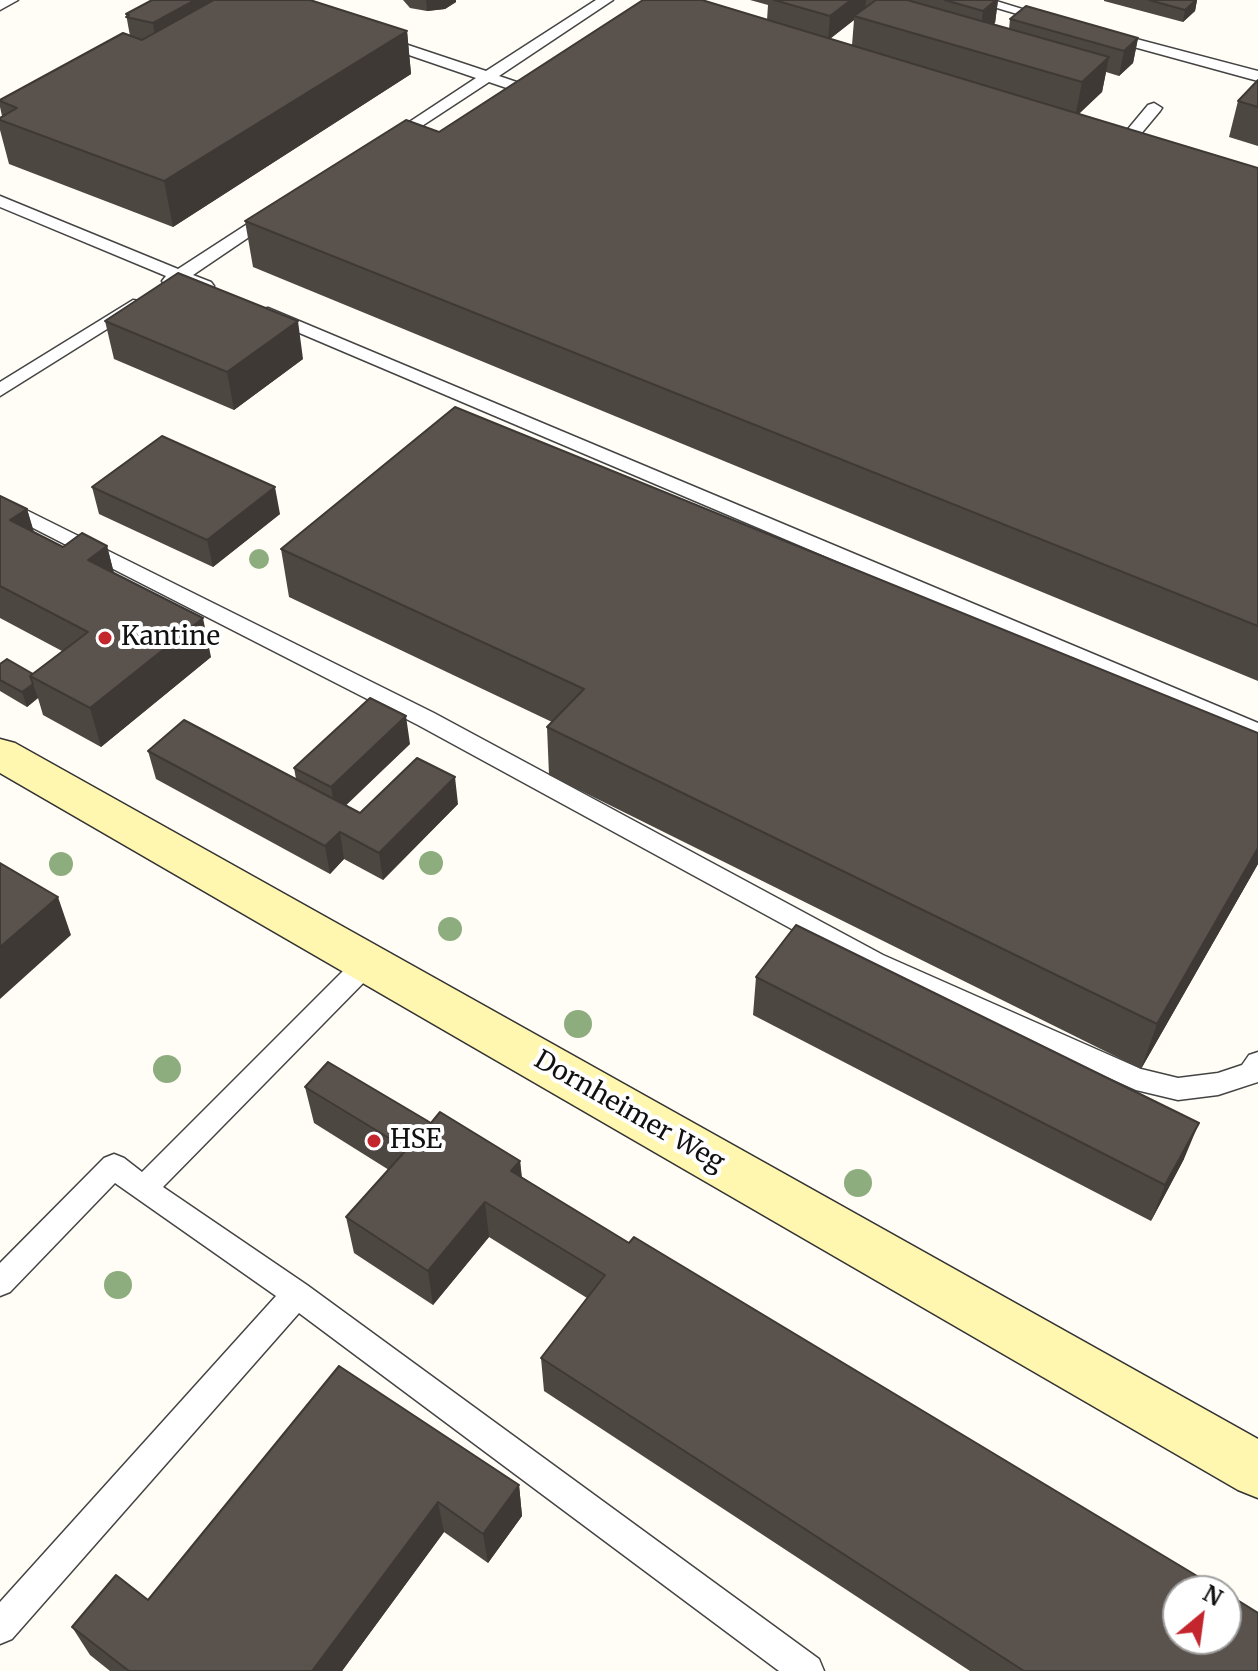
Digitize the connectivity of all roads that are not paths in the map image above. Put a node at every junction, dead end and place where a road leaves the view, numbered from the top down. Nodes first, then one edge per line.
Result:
1 (11, 0) edge
2 (977, 0) edge
3 (610, 2) edge
4 (0, 6) edge
5 (1066, 24) edge
6 (1095, 32) edge
7 (367, 36) edge
8 (488, 76) junction
9 (1258, 76) edge
10 (547, 97) edge
11 (1154, 108) dead end
12 (381, 146) edge
13 (1097, 153) edge
14 (0, 201) edge
15 (287, 206) edge
16 (180, 276) junction
17 (223, 294) edge
18 (252, 306) edge
19 (0, 390) edge
20 (0, 503) edge
21 (1258, 732) edge
22 (0, 754) edge
23 (367, 963) junction
24 (1258, 1063) edge
25 (143, 1189) junction
26 (0, 1283) edge
27 (297, 1294) junction
28 (1258, 1470) edge
29 (0, 1627) edge
30 (807, 1671) edge

1 - 4 lane
2 - 5 lane
3 - 8 lane
6 - 9 lane
7 - 8 lane
8 - 10 lane
8 - 12 lane
11 - 13 lane
14 - 16 lane
15 - 16 lane
16 - 17 lane
16 - 19 lane
18 - 21 lane
20 - 24 lane
22 - 23 main road, Dornheimer Weg
23 - 25 lane
23 - 28 main road, Dornheimer Weg
25 - 26 lane
25 - 27 lane
27 - 29 lane
27 - 30 lane

